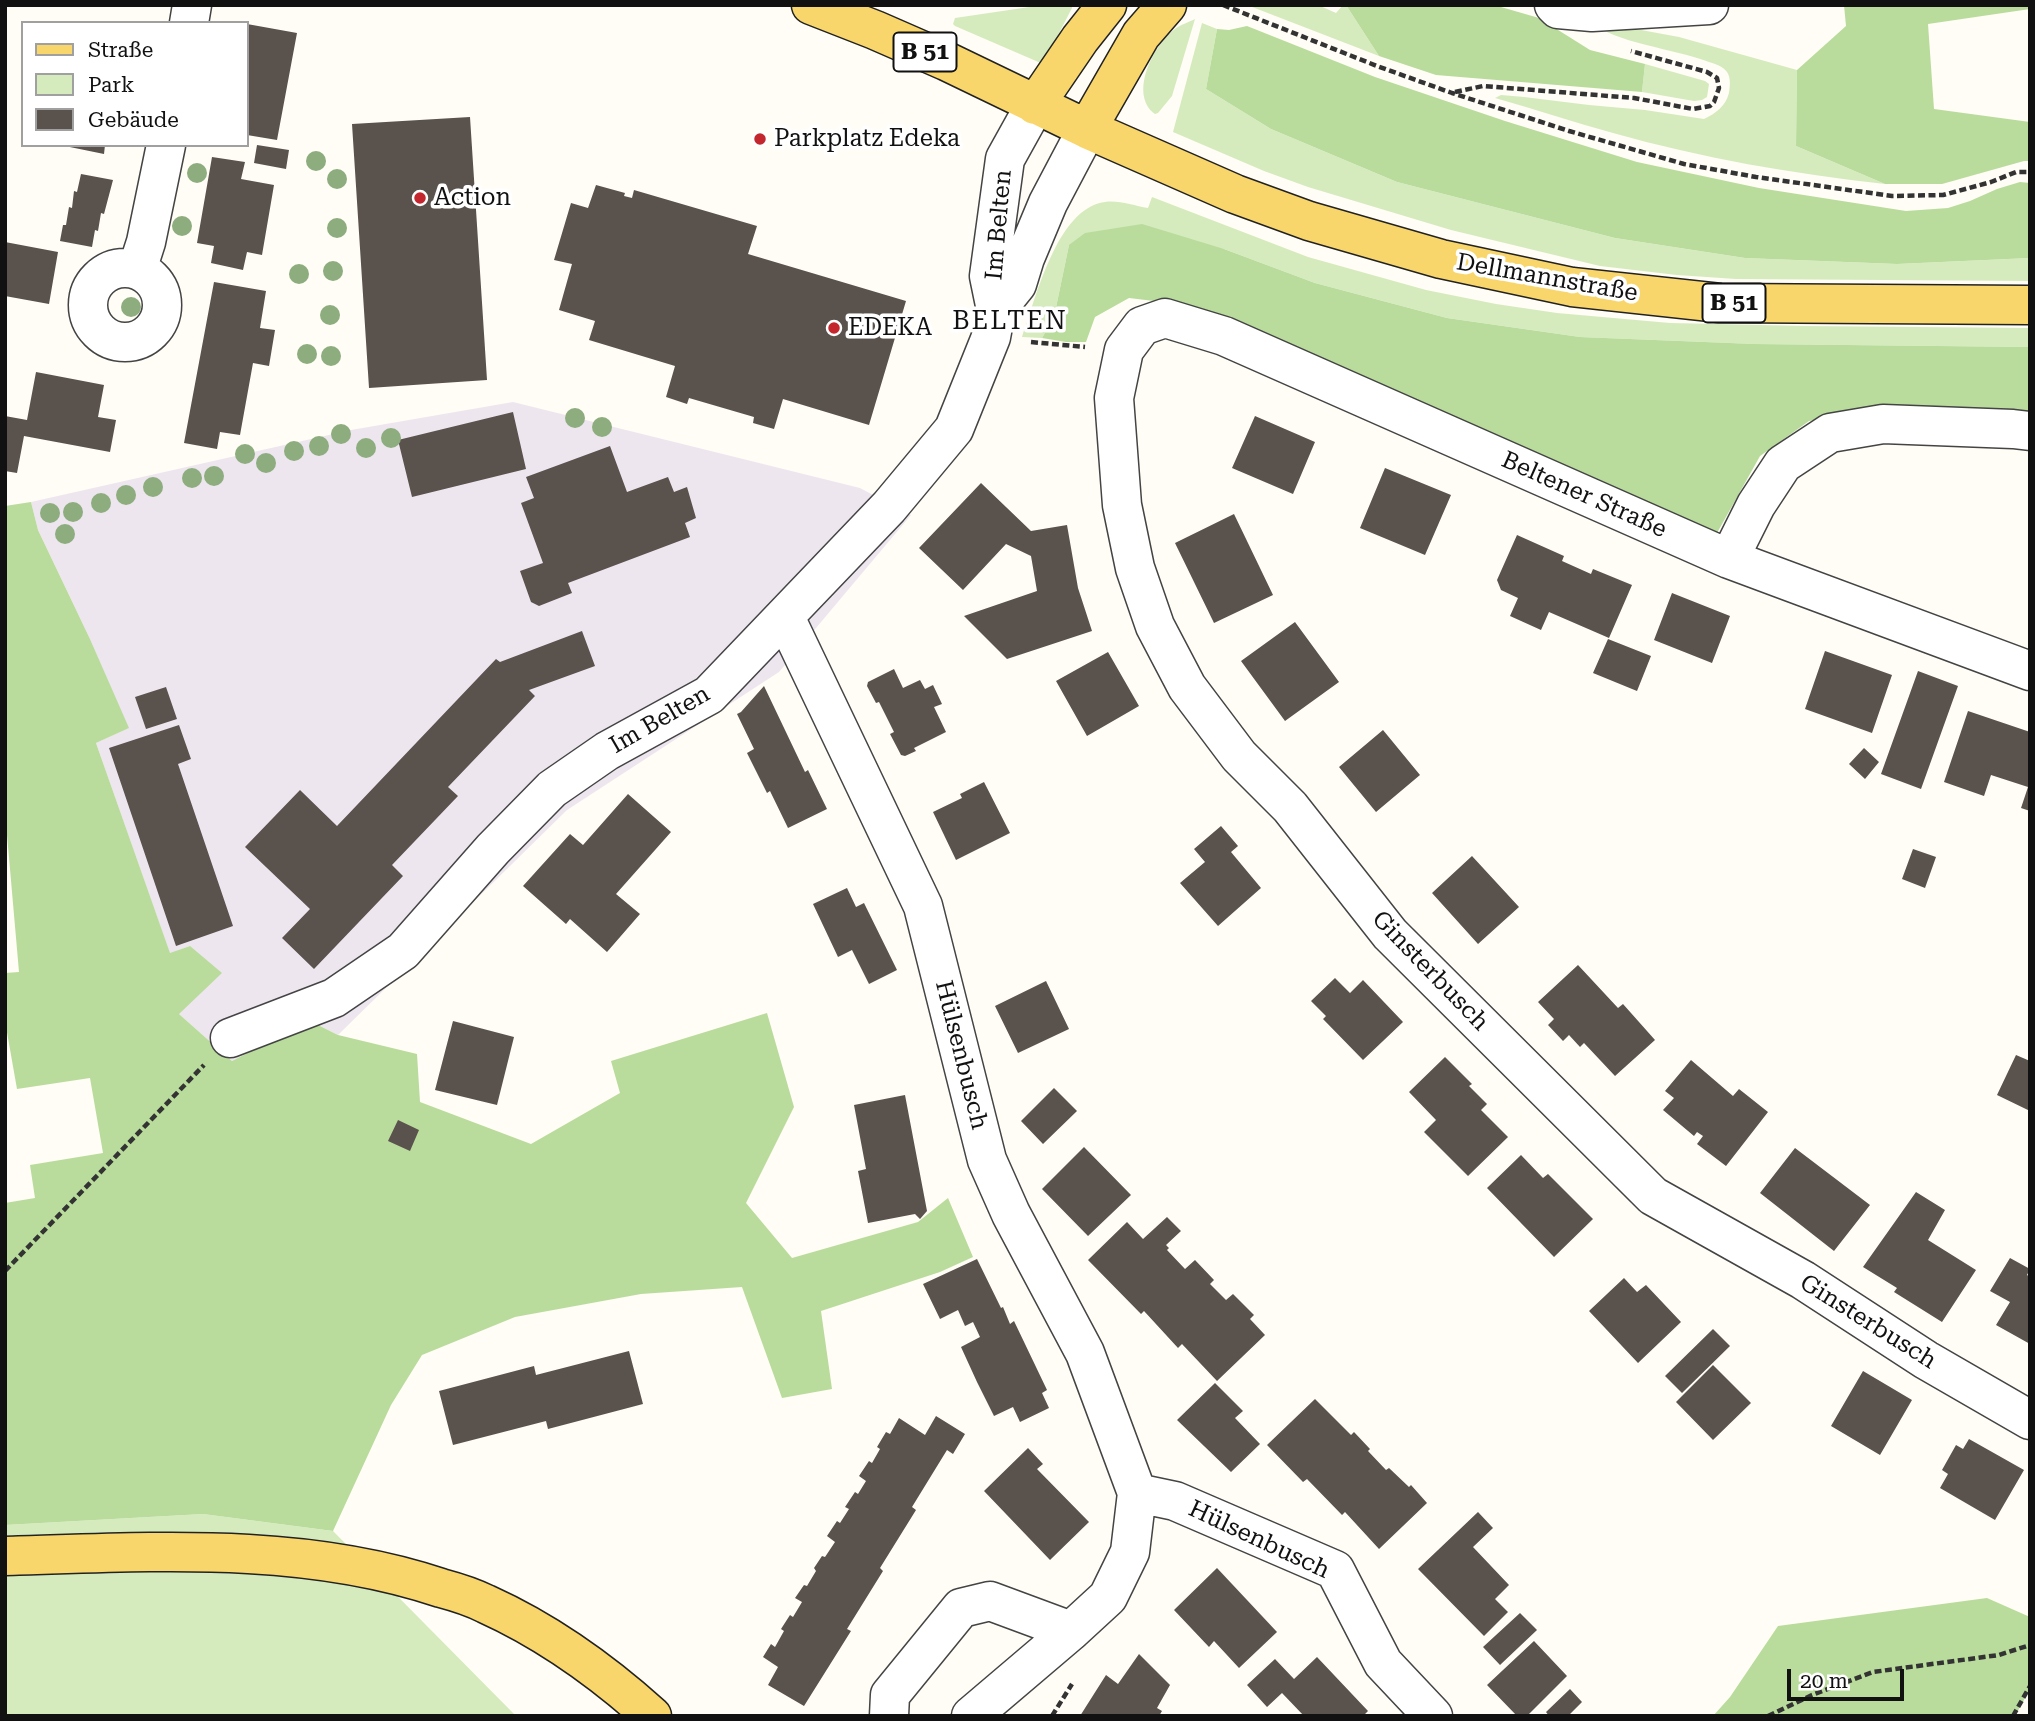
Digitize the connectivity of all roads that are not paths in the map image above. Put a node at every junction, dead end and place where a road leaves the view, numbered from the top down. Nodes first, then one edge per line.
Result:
1 (811, 5) edge
2 (1107, 5) edge
3 (1167, 5) edge
4 (1554, 5) edge
5 (1709, 5) edge
6 (1035, 105) junction
7 (1087, 129) junction
8 (166, 147) edge
9 (137, 270) dead end
10 (2030, 305) edge
11 (994, 323) junction
12 (1133, 338) joint
13 (2030, 431) edge
14 (1729, 559) junction
15 (785, 617) junction
16 (2030, 671) edge
17 (230, 1038) road end
18 (2030, 1420) edge
19 (1137, 1493) junction
20 (5, 1556) edge
21 (1071, 1631) junction
22 (652, 1716) edge
23 (889, 1716) edge
24 (971, 1716) edge
25 (1433, 1716) edge

1 - 6 main road, B 51
2 - 6 main road
3 - 7 main road
4 - 5 street
6 - 7 main road, B 51
6 - 11 street, Im Belten
7 - 10 main road, Dellmannstraße / B 51
7 - 11 street, Im Belten
8 - 9 street
11 - 15 street, Im Belten
12 - 14 street, Beltener Straße
12 - 18 street, Ginsterbusch
13 - 14 street
14 - 16 street, Beltener Straße
15 - 17 street, Im Belten
15 - 19 street, Hülsenbusch
19 - 21 street, Hülsenbusch
19 - 25 street, Hülsenbusch
20 - 22 main road
21 - 23 street
21 - 24 street, Hülsenbusch

